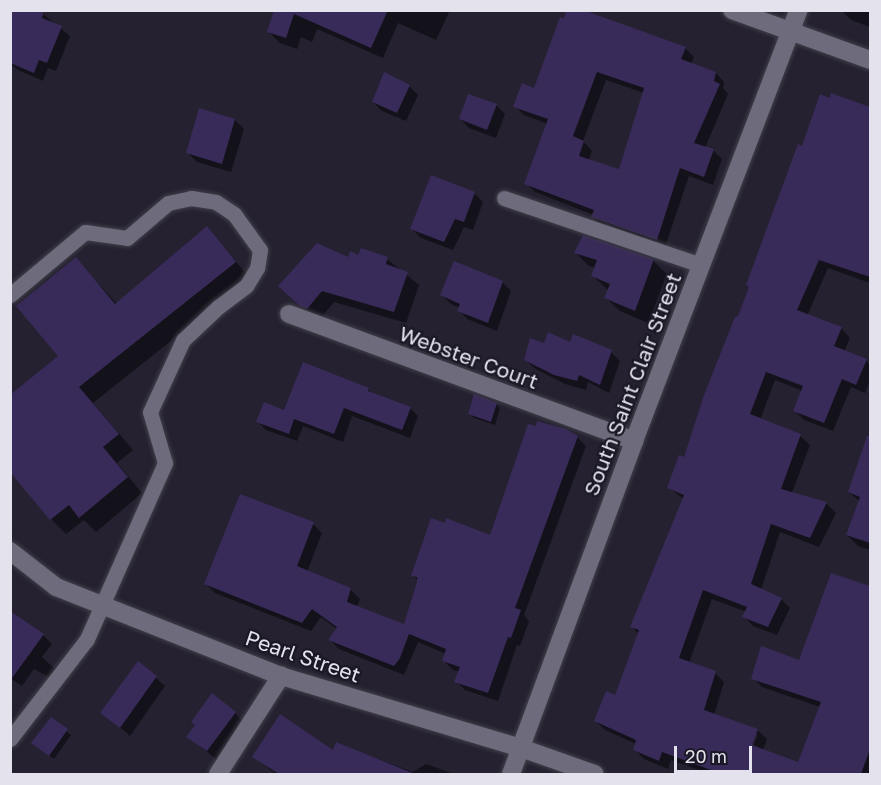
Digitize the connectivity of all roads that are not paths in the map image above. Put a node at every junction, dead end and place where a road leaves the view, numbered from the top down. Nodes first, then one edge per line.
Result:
1 (732, 10) edge
2 (799, 10) edge
3 (792, 31) junction
4 (870, 60) edge
5 (504, 198) dead end
6 (701, 265) junction
7 (10, 296) edge
8 (289, 314) dead end
9 (634, 441) junction
10 (10, 551) edge
11 (102, 605) junction
12 (281, 675) junction
13 (10, 739) edge
14 (521, 748) junction
15 (219, 774) edge
16 (511, 774) edge
17 (596, 774) edge

1 - 3 street
2 - 3 street, South Saint Clair Street
3 - 4 street
3 - 6 street, South Saint Clair Street
5 - 6 lane
6 - 9 street, South Saint Clair Street
7 - 11 lane
8 - 9 street, Webster Court
9 - 14 street, South Saint Clair Street
10 - 11 street, Pearl Street
11 - 12 street, Pearl Street
11 - 13 lane
12 - 14 street, Pearl Street
12 - 15 street
14 - 16 street, South Saint Clair Street
14 - 17 street, Pearl Street

